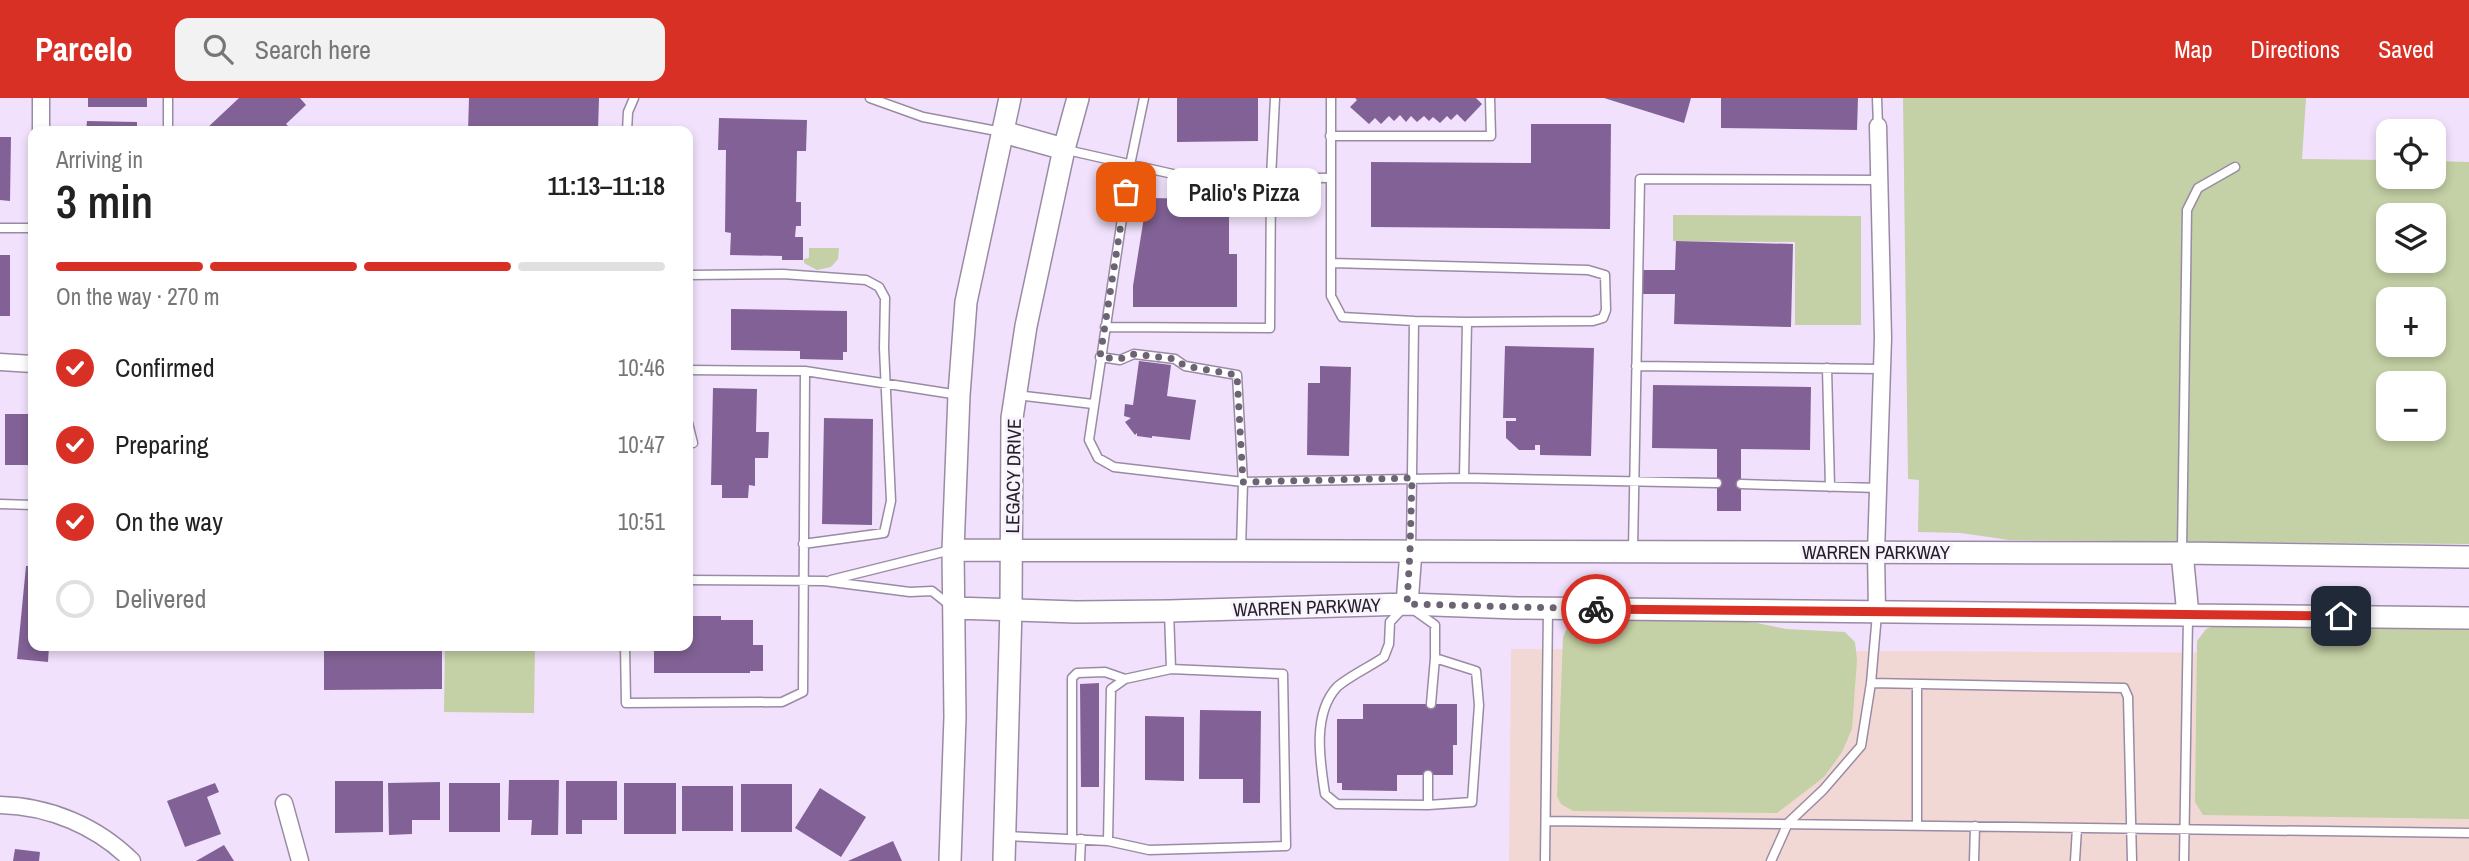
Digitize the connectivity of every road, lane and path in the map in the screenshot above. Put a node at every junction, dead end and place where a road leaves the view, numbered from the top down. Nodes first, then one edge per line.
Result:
1 (41, 98) edge
2 (168, 98) edge
3 (634, 98) edge
4 (870, 98) edge
5 (1010, 98) edge
6 (1078, 98) edge
7 (1144, 98) edge
8 (1275, 98) edge
9 (1331, 98) edge
10 (1490, 98) edge
11 (1877, 98) edge
12 (41, 126) edge
13 (168, 126) edge
14 (627, 126) edge
15 (1878, 126) joint
16 (1003, 132) junction
17 (1330, 136) junction
18 (1064, 149) junction
19 (1130, 165) junction
20 (2235, 167) dead end
21 (1271, 178) junction
22 (1331, 178) junction
23 (1879, 180) junction
24 (0, 228) edge
25 (28, 228) edge
26 (1331, 263) junction
27 (693, 275) edge
28 (1414, 321) junction
29 (1467, 321) junction
30 (1105, 327) junction
31 (1100, 357) junction
32 (0, 362) edge
33 (28, 364) edge
34 (1636, 366) junction
35 (1827, 368) junction
36 (1881, 369) junction
37 (693, 370) edge
38 (805, 371) junction
39 (886, 382) junction
40 (959, 395) junction
41 (1015, 395) junction
42 (1093, 404) junction
43 (1412, 478) junction
44 (1464, 478) junction
45 (1633, 481) junction
46 (1243, 482) junction
47 (1717, 483) dead end
48 (1741, 484) dead end
49 (1830, 487) junction
50 (1878, 488) junction
51 (0, 504) edge
52 (28, 505) edge
53 (803, 544) junction
54 (1012, 549) junction
55 (1241, 549) junction
56 (953, 550) junction
57 (1410, 551) junction
58 (1633, 551) junction
59 (1876, 552) junction
60 (2182, 553) junction
61 (2469, 557) edge
62 (693, 580) edge
63 (803, 581) junction
64 (824, 581) junction
65 (1407, 604) junction
66 (954, 608) junction
67 (1548, 608) junction
68 (1011, 609) junction
69 (1169, 611) junction
70 (1877, 611) junction
71 (2188, 615) junction
72 (2469, 618) edge
73 (625, 651) edge
74 (1435, 658) junction
75 (1171, 669) junction
76 (1125, 679) junction
77 (1871, 683) junction
78 (1917, 684) junction
79 (1431, 704) dead end
80 (1428, 775) dead end
81 (284, 803) dead end
82 (0, 805) edge
83 (1428, 805) junction
84 (1546, 821) junction
85 (1788, 823) junction
86 (1917, 825) junction
87 (1975, 826) junction
88 (2077, 828) junction
89 (2133, 828) junction
90 (2185, 829) junction
91 (2469, 833) edge
92 (1005, 836) junction
93 (1076, 839) junction
94 (1108, 841) junction
95 (132, 861) edge
96 (300, 861) edge
97 (950, 861) edge
98 (1004, 861) edge
99 (1080, 861) edge
100 (1545, 861) edge
101 (1771, 861) edge
102 (1974, 861) edge
103 (2075, 861) edge
104 (2132, 861) edge
105 (2184, 861) edge

1 - 12 street
2 - 13 lane
3 - 14 lane
4 - 16 lane
5 - 16 main road
6 - 18 main road, LEGACY DRIVE
7 - 19 lane
8 - 21 lane
9 - 17 lane
10 - 17 lane
11 - 15 lane
15 - 23 street
16 - 18 main road
16 - 40 main road
17 - 22 lane
18 - 19 lane
18 - 41 main road, LEGACY DRIVE
19 - 21 lane
19 - 30 lane
20 - 60 lane
21 - 22 lane
21 - 30 lane
22 - 26 lane
23 - 34 lane
23 - 36 street
24 - 25 lane
26 - 28 lane
26 - 29 lane
27 - 39 lane
28 - 29 lane
28 - 43 lane
29 - 44 lane
30 - 31 lane
31 - 42 lane
31 - 46 lane
32 - 33 street
34 - 35 lane
34 - 45 lane
35 - 36 lane
35 - 49 lane
36 - 50 street
37 - 38 lane
38 - 39 lane
38 - 53 lane
39 - 40 lane
39 - 53 lane
40 - 56 main road
41 - 42 lane
41 - 54 main road, LEGACY DRIVE
42 - 46 lane
43 - 44 lane
43 - 46 lane
43 - 57 lane
44 - 45 lane
45 - 47 lane
45 - 58 lane
46 - 55 lane
48 - 49 lane
49 - 50 lane
50 - 59 street
51 - 52 lane
53 - 63 lane
54 - 55 main road, WARREN PARKWAY
54 - 56 main road, WARREN PARKWAY
54 - 68 main road, LEGACY DRIVE
55 - 57 main road, WARREN PARKWAY
56 - 64 lane, WARREN PARKWAY
56 - 66 main road
57 - 58 main road, WARREN PARKWAY
57 - 65 main road
58 - 59 main road, WARREN PARKWAY
59 - 60 main road, WARREN PARKWAY
59 - 70 street
60 - 61 main road, WARREN PARKWAY
60 - 71 main road
62 - 63 lane, WARREN PARKWAY
63 - 64 lane, WARREN PARKWAY
63 - 73 lane
64 - 66 lane, WARREN PARKWAY
65 - 67 main road, WARREN PARKWAY
65 - 69 main road, WARREN PARKWAY
65 - 74 lane
65 - 83 lane
66 - 68 main road, WARREN PARKWAY
66 - 97 main road
67 - 70 main road, WARREN PARKWAY
67 - 84 lane
68 - 69 main road, WARREN PARKWAY
68 - 92 main road, LEGACY DRIVE
69 - 75 lane
70 - 71 main road, WARREN PARKWAY
70 - 77 lane
71 - 72 main road, WARREN PARKWAY
71 - 90 lane
74 - 79 lane
74 - 83 lane
75 - 76 lane
75 - 94 lane
76 - 93 lane
76 - 94 lane
77 - 78 lane
77 - 85 lane
78 - 86 lane
78 - 89 lane
80 - 83 lane
81 - 96 street
82 - 95 street
84 - 85 lane
84 - 100 lane
85 - 86 lane
85 - 101 lane
86 - 87 lane
87 - 88 lane
87 - 102 lane
88 - 89 lane
88 - 103 lane
89 - 90 lane
89 - 104 lane
90 - 91 lane
90 - 105 lane
92 - 93 lane
92 - 98 main road, LEGACY DRIVE
93 - 94 lane
93 - 99 lane

